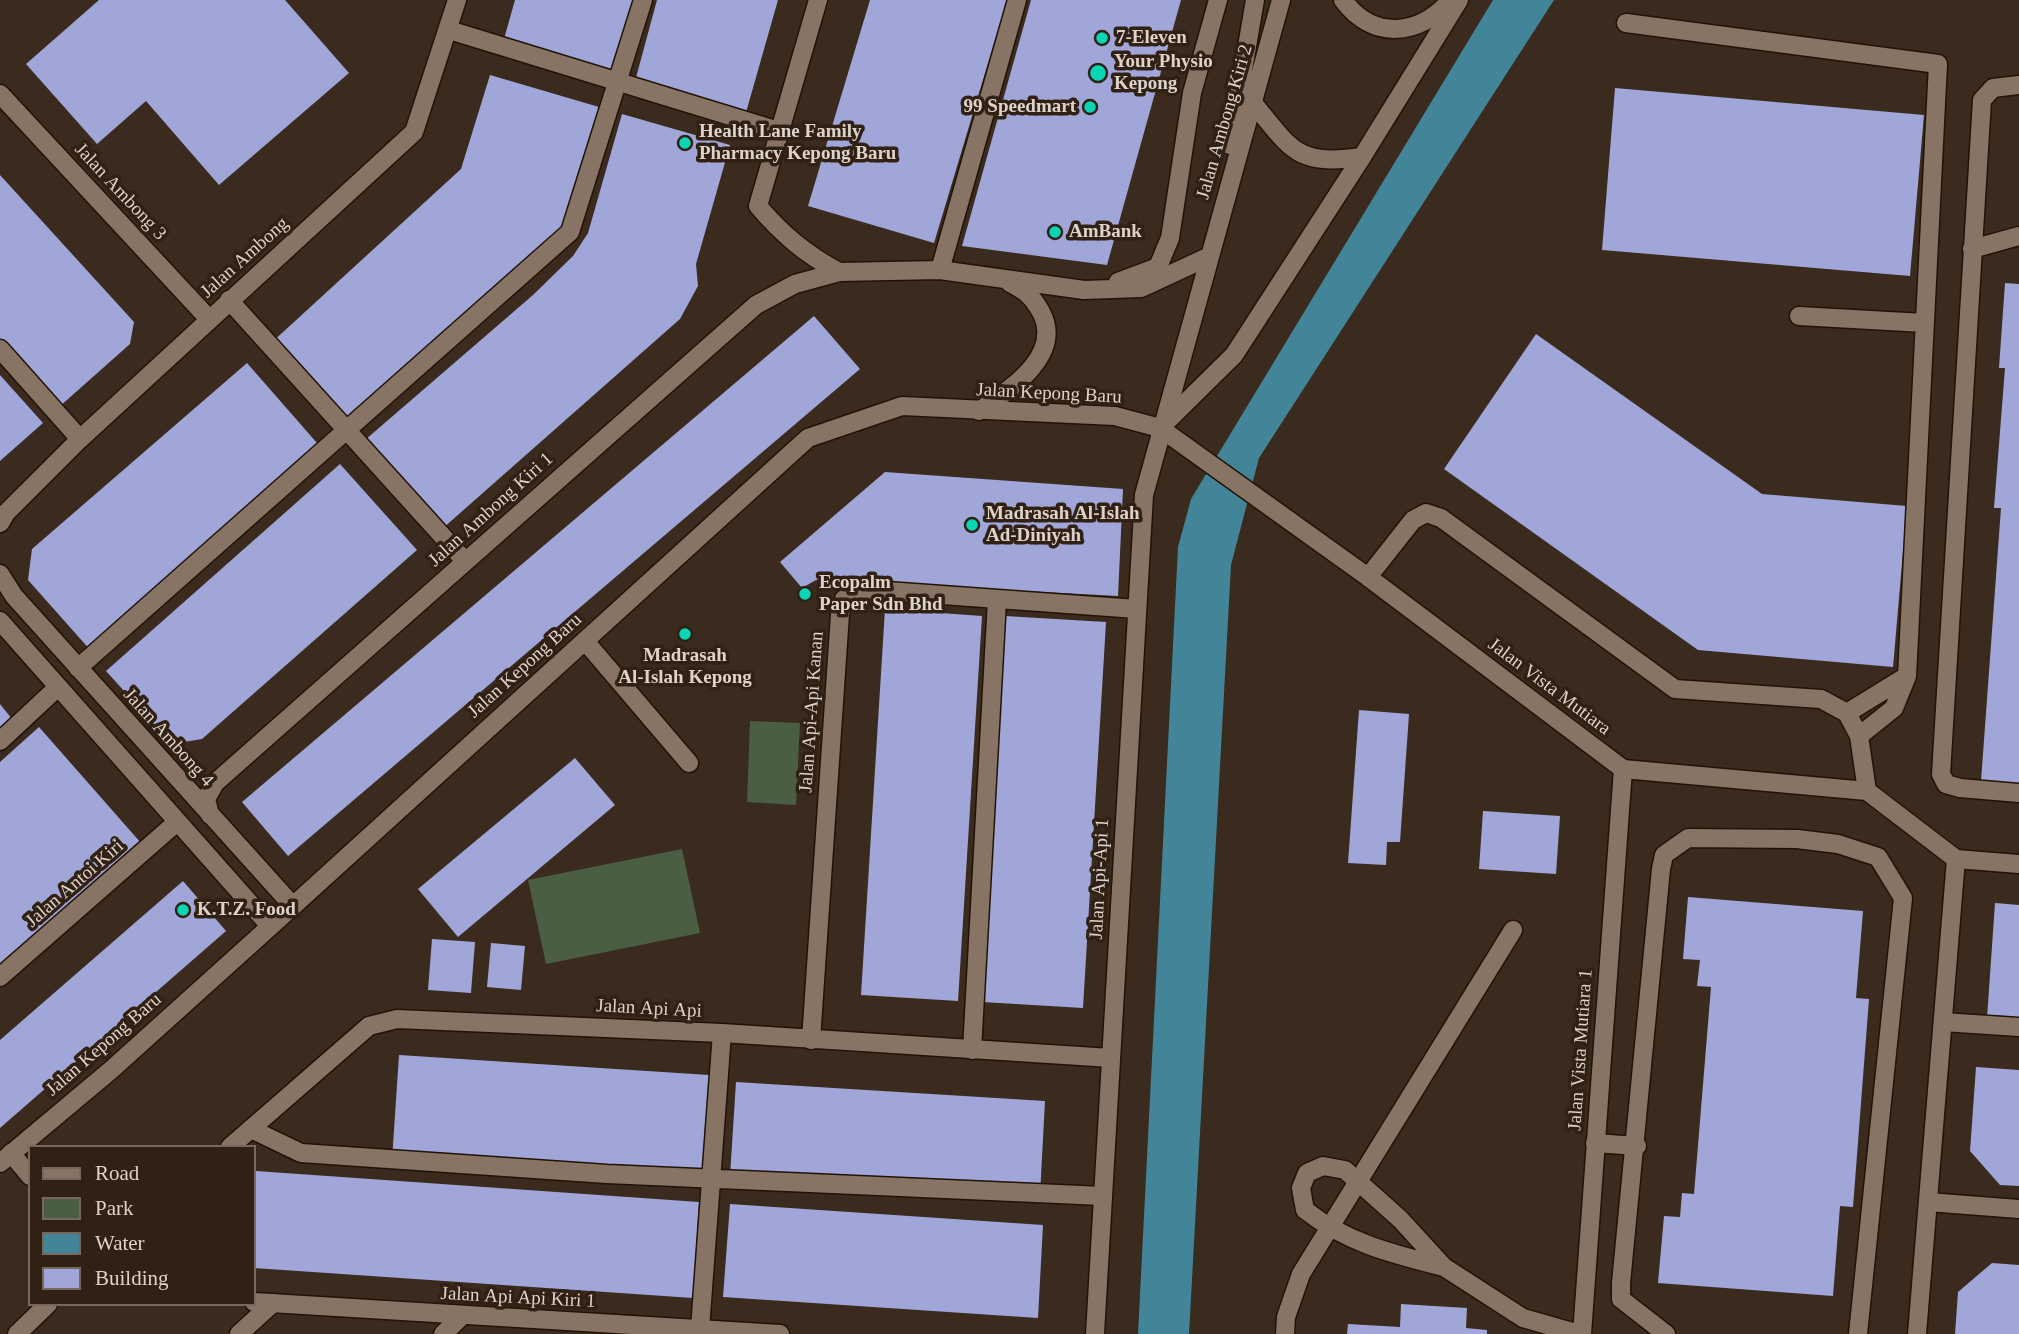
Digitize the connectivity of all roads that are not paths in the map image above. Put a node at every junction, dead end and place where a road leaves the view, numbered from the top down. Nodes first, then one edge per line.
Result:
1 (457, 0) edge
2 (643, 0) edge
3 (818, 0) edge
4 (1017, 0) edge
5 (1218, 0) edge
6 (1255, 0) edge
7 (1281, 0) edge
8 (1343, 0) edge
9 (1451, 0) edge
10 (1459, 0) edge
11 (1626, 23) dead end
12 (449, 30) junction
13 (618, 82) junction
14 (2019, 85) edge
15 (0, 94) edge
16 (1252, 103) junction
17 (779, 131) junction
18 (1362, 157) junction
19 (2019, 236) edge
20 (1972, 249) junction
21 (1210, 256) junction
22 (940, 270) junction
23 (839, 272) junction
24 (998, 277) junction
25 (1084, 290) junction
26 (229, 300) junction
27 (1799, 316) dead end
28 (209, 319) junction
29 (1924, 323) junction
30 (0, 349) edge
31 (979, 411) junction
32 (1160, 428) junction
33 (347, 431) junction
34 (80, 439) junction
35 (2, 517) edge
36 (464, 561) junction
37 (0, 573) edge
38 (1368, 578) junction
39 (997, 600) junction
40 (1137, 609) junction
41 (0, 621) edge
42 (585, 641) junction
43 (78, 668) junction
44 (1908, 677) junction
45 (58, 687) junction
46 (1847, 713) junction
47 (1859, 736) junction
48 (0, 741) edge
49 (690, 763) dead end
50 (1623, 769) junction
51 (1867, 791) junction
52 (2019, 793) edge
53 (210, 816) junction
54 (177, 822) junction
55 (1956, 859) junction
56 (2019, 864) edge
57 (293, 906) junction
58 (270, 926) junction
59 (1513, 930) dead end
60 (0, 977) edge
61 (1942, 1022) junction
62 (2019, 1027) edge
63 (722, 1034) junction
64 (810, 1040) junction
65 (972, 1050) junction
66 (1111, 1058) junction
67 (251, 1129) junction
68 (1595, 1143) junction
69 (232, 1145) edge
70 (1637, 1146) junction
71 (5, 1158) edge
72 (28, 1175) edge
73 (712, 1179) junction
74 (1357, 1180) junction
75 (1103, 1196) junction
76 (1928, 1202) junction
77 (2019, 1209) edge
78 (1328, 1228) junction
79 (1444, 1267) junction
80 (256, 1302) edge
81 (273, 1303) junction
82 (46, 1306) edge
83 (462, 1316) junction
84 (1522, 1326) edge
85 (512, 1327) edge
86 (699, 1329) junction
87 (645, 1330) edge
88 (17, 1334) edge
89 (239, 1334) edge
90 (443, 1334) edge
91 (780, 1334) edge
92 (1096, 1334) edge
93 (1285, 1334) edge
94 (1580, 1334) edge
95 (1666, 1334) edge
96 (1858, 1334) edge
97 (1917, 1334) edge

1 - 12 street, Jalan Ambong
2 - 13 street
3 - 17 street, Jalan Ambong Kiri 1
4 - 22 street
5 - 25 street
6 - 21 street, Jalan Ambong Kiri 2
7 - 16 street, Jalan Ambong Kiri 2
8 - 9 street
10 - 18 street
11 - 29 street
12 - 13 street
12 - 26 street, Jalan Ambong
13 - 17 street
13 - 33 street
14 - 20 street
15 - 28 street, Jalan Ambong 3
16 - 18 street
16 - 21 street, Jalan Ambong Kiri 2
17 - 23 street, Jalan Ambong Kiri 1
18 - 32 street
19 - 20 street
20 - 52 street
21 - 25 street, Jalan Ambong Kiri 1
21 - 32 street, Jalan Ambong Kiri 2
22 - 23 street, Jalan Ambong Kiri 1
22 - 24 street, Jalan Ambong Kiri 1
23 - 36 street, Jalan Ambong Kiri 1
24 - 25 street, Jalan Ambong Kiri 1
24 - 31 street
26 - 28 street, Jalan Ambong
26 - 33 street
27 - 29 street
28 - 34 street, Jalan Ambong
29 - 44 street
30 - 34 street
31 - 32 street, Jalan Kepong Baru
31 - 42 street, Jalan Kepong Baru
32 - 38 street, Jalan Vista Mutiara
32 - 40 street, Jalan Api-Api 1
33 - 36 street
33 - 43 street
34 - 35 street, Jalan Ambong
36 - 53 street, Jalan Ambong Kiri 1
37 - 43 street, Jalan Ambong 4
38 - 46 street
38 - 50 street, Jalan Vista Mutiara
39 - 40 street, Jalan Api-Api Kanan
39 - 64 street, Jalan Api-Api Kanan
39 - 65 street
40 - 66 street, Jalan Api-Api 1
41 - 45 street
42 - 49 street
42 - 57 street, Jalan Kepong Baru
43 - 53 street, Jalan Ambong 4
44 - 46 street
44 - 47 street
45 - 48 street
45 - 54 street
46 - 47 street
47 - 51 street
50 - 51 street
50 - 68 street, Jalan Vista Mutiara 1
51 - 55 street
53 - 57 street, Jalan Ambong 4
54 - 58 street
54 - 60 street, Jalan Antoi Kiri
55 - 56 street
55 - 61 street
57 - 58 street, Jalan Kepong Baru
58 - 71 street, Jalan Kepong Baru
59 - 74 street
61 - 62 street
61 - 76 street
63 - 64 street, Jalan Api Api
63 - 67 street, Jalan Api Api
63 - 73 street
64 - 65 street, Jalan Api Api
65 - 66 street, Jalan Api Api
66 - 75 street, Jalan Api-Api 1
67 - 69 street, Jalan Api Api
67 - 73 street
68 - 70 street
68 - 94 street, Jalan Vista Mutiara 1
70 - 95 street
70 - 96 street
71 - 72 street
73 - 75 street
73 - 86 street
74 - 78 street
74 - 78 street
74 - 79 street
75 - 92 street, Jalan Api-Api 1
76 - 77 street
76 - 97 street
78 - 79 street
78 - 93 street
79 - 84 street
80 - 81 street, Jalan Api Api Kiri 1
81 - 83 street, Jalan Api Api Kiri 1
81 - 89 street
82 - 88 street
83 - 85 street, Jalan Api Api Kiri 1
83 - 90 street
84 - 94 street
85 - 87 street, Jalan Api Api Kiri 1
86 - 87 street, Jalan Api Api Kiri 1
86 - 91 street, Jalan Api Api Kiri 1

